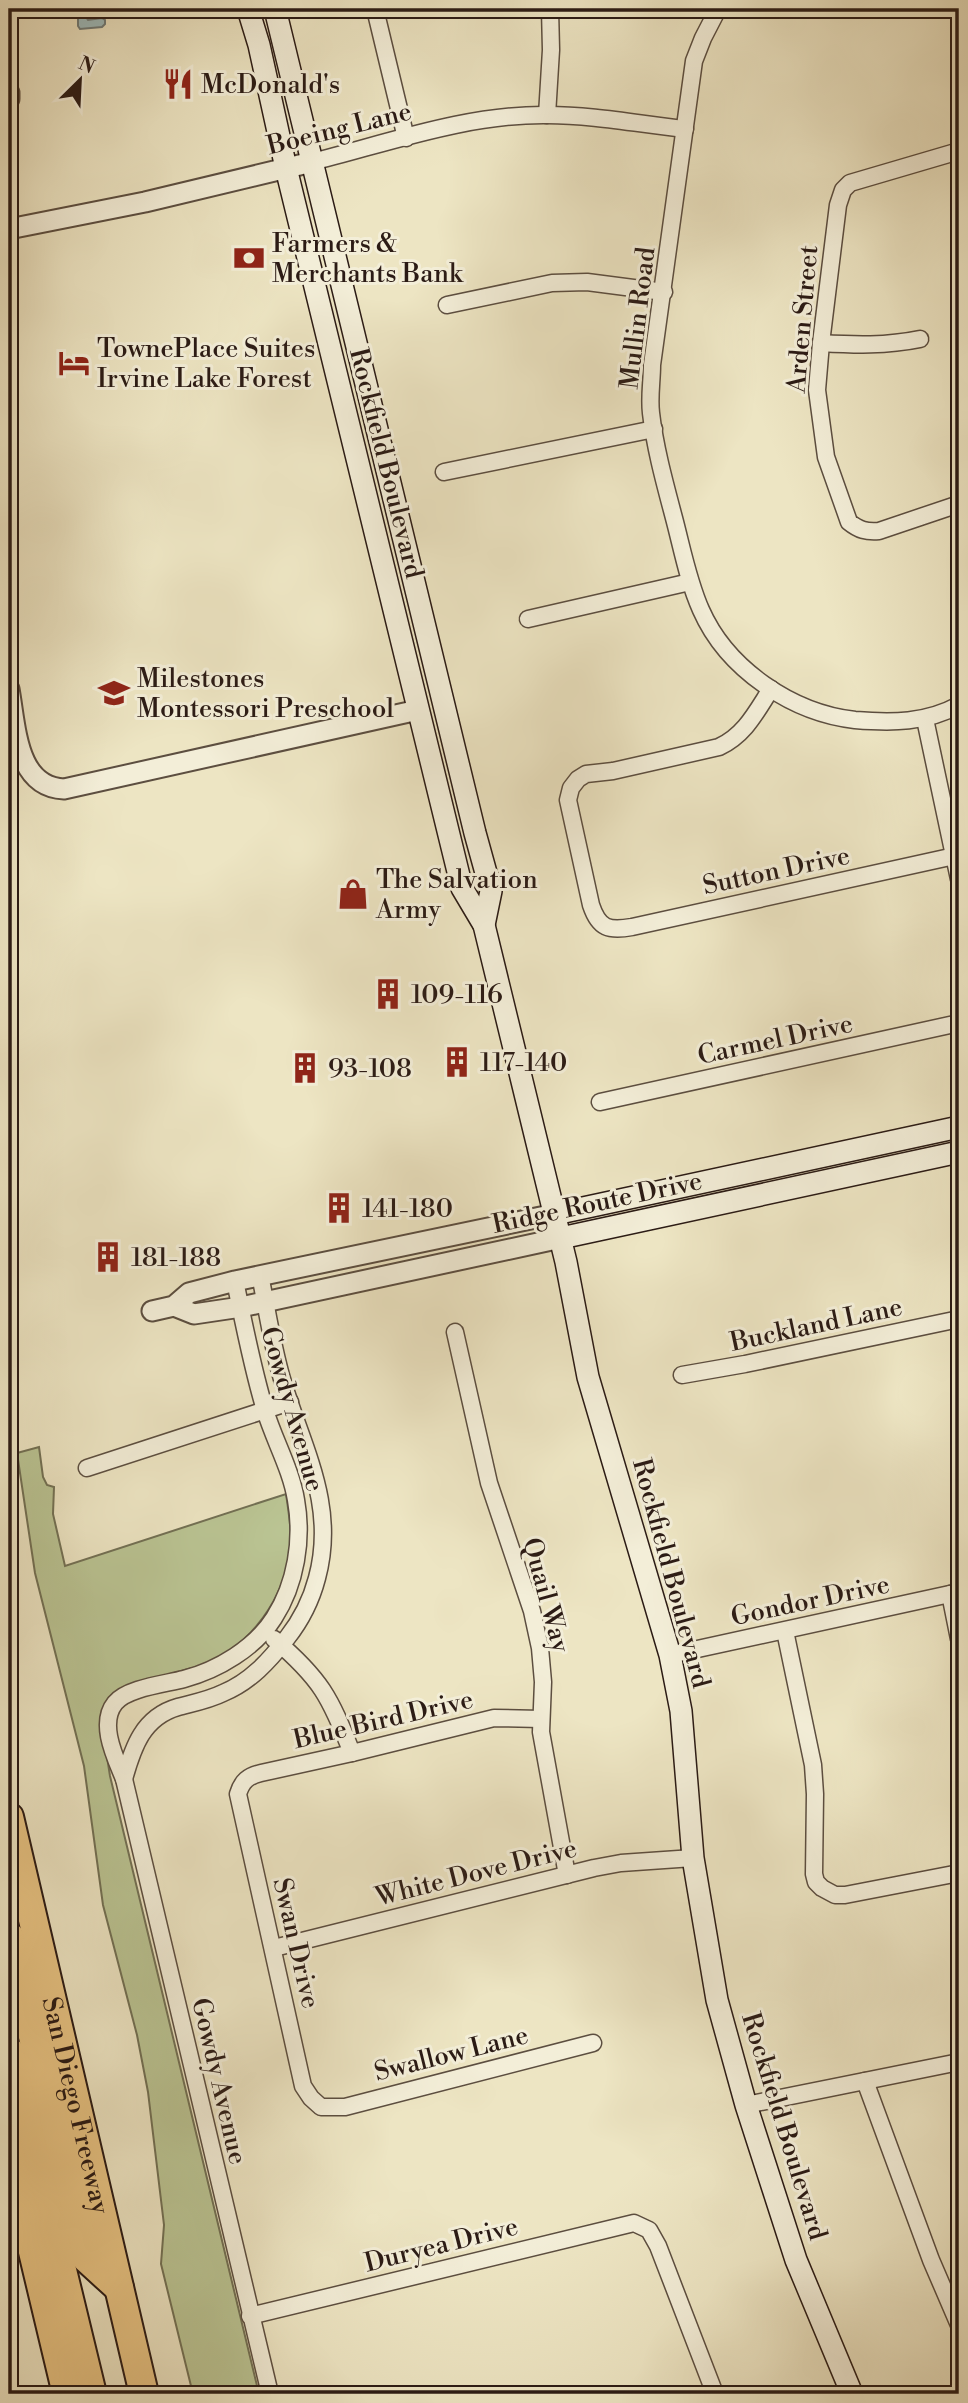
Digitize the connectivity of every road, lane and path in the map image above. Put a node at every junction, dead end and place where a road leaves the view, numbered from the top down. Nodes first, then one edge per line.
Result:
1 (248, 9) edge
2 (275, 9) edge
3 (375, 9) edge
4 (550, 9) edge
5 (718, 9) edge
6 (9, 93) edge
7 (9, 99) edge
8 (547, 115) junction
9 (685, 129) junction
10 (406, 138) junction
11 (959, 151) edge
12 (312, 162) junction
13 (286, 168) junction
14 (9, 229) edge
15 (664, 292) junction
16 (447, 305) dead end
17 (920, 339) dead end
18 (821, 343) junction
19 (654, 429) junction
20 (444, 472) dead end
21 (959, 504) edge
22 (691, 582) junction
23 (527, 619) dead end
24 (9, 689) edge
25 (771, 689) junction
26 (959, 705) edge
27 (418, 710) junction
28 (925, 719) junction
29 (449, 724) junction
30 (957, 856) edge
31 (959, 879) edge
32 (484, 925) junction
33 (959, 1024) edge
34 (600, 1102) dead end
35 (959, 1127) edge
36 (959, 1152) edge
37 (555, 1214) junction
38 (561, 1238) junction
39 (260, 1275) junction
40 (235, 1281) junction
41 (265, 1301) junction
42 (174, 1306) junction
43 (241, 1307) junction
44 (152, 1311) dead end
45 (959, 1319) edge
46 (454, 1332) dead end
47 (682, 1375) dead end
48 (290, 1402) junction
49 (265, 1410) junction
50 (87, 1468) dead end
51 (954, 1593) edge
52 (264, 1630) junction
53 (785, 1631) junction
54 (959, 1639) edge
55 (281, 1645) junction
56 (670, 1655) junction
57 (541, 1718) junction
58 (352, 1753) junction
59 (124, 1779) junction
60 (241, 1784) joint
61 (9, 1817) edge
62 (693, 1858) junction
63 (959, 1873) edge
64 (567, 1875) junction
65 (9, 1936) edge
66 (274, 1948) junction
67 (593, 2043) dead end
68 (9, 2051) edge
69 (959, 2062) edge
70 (866, 2081) junction
71 (746, 2105) junction
72 (321, 2107) joint
73 (9, 2151) edge
74 (119, 2288) junction
75 (250, 2316) junction
76 (959, 2325) edge
77 (68, 2394) edge
78 (92, 2394) edge
79 (144, 2394) edge
80 (270, 2394) edge
81 (715, 2394) edge
82 (852, 2394) edge

1 - 13 main road, Rockfield Boulevard
2 - 12 main road, Rockfield Boulevard
3 - 10 street
4 - 8 street
5 - 9 street, Mullin Road
6 - 7 street
8 - 9 street, Boeing Lane
8 - 10 street, Boeing Lane
9 - 15 street, Mullin Road
10 - 12 street, Boeing Lane
11 - 18 street, Arden Street
12 - 13 street, Boeing Lane
12 - 29 main road, Rockfield Boulevard
13 - 14 street, Boeing Lane
13 - 27 main road, Rockfield Boulevard
15 - 16 street
15 - 19 street, Mullin Road
17 - 18 street
18 - 21 street, Arden Street
19 - 20 street
19 - 22 street, Mullin Road
22 - 23 street
22 - 25 street, Mullin Road
24 - 27 street
25 - 28 street, Mullin Road
25 - 30 street, Sutton Drive
26 - 28 street, Mullin Road
27 - 29 main road
27 - 32 main road, Rockfield Boulevard
28 - 30 street
29 - 32 main road, Rockfield Boulevard
30 - 31 street
32 - 37 main road, Rockfield Boulevard
33 - 34 street, Carmel Drive
35 - 37 main road, Ridge Route Drive
36 - 38 main road, Ridge Route Drive
37 - 38 main road, Rockfield Boulevard
37 - 39 street, Ridge Route Drive
38 - 41 street, Ridge Route Drive
38 - 56 main road, Rockfield Boulevard
39 - 40 street, Ridge Route Drive
39 - 41 street, Gowdy Avenue
40 - 42 street, Ridge Route Drive
40 - 43 street, Gowdy Avenue
41 - 43 street, Ridge Route Drive
41 - 48 street, Gowdy Avenue
42 - 43 street, Ridge Route Drive
42 - 44 street
43 - 49 street, Gowdy Avenue
45 - 47 street, Buckland Lane
46 - 57 street, Quail Way
48 - 49 street
48 - 55 street, Gowdy Avenue
49 - 50 street
49 - 52 street, Gowdy Avenue
51 - 53 street, Gondor Drive
51 - 54 street
52 - 55 street
52 - 59 street, Gowdy Avenue
53 - 56 street, Gondor Drive
53 - 63 street
55 - 58 street
55 - 59 street, Gowdy Avenue
56 - 62 main road, Rockfield Boulevard
57 - 58 street, Blue Bird Drive
57 - 64 street, Quail Way
58 - 60 street, Blue Bird Drive
59 - 75 street, Gowdy Avenue
60 - 66 street, Swan Drive
61 - 74 highway, San Diego Freeway
62 - 64 street, White Dove Drive
62 - 71 main road, Rockfield Boulevard
64 - 66 street, White Dove Drive
65 - 74 highway
66 - 72 street, Swan Drive
67 - 72 street, Swallow Lane
68 - 78 highway
69 - 70 street
70 - 71 street
70 - 76 street
71 - 82 main road, Rockfield Boulevard
73 - 77 highway
74 - 79 highway, San Diego Freeway
75 - 80 street, Gowdy Avenue
75 - 81 street, Duryea Drive

